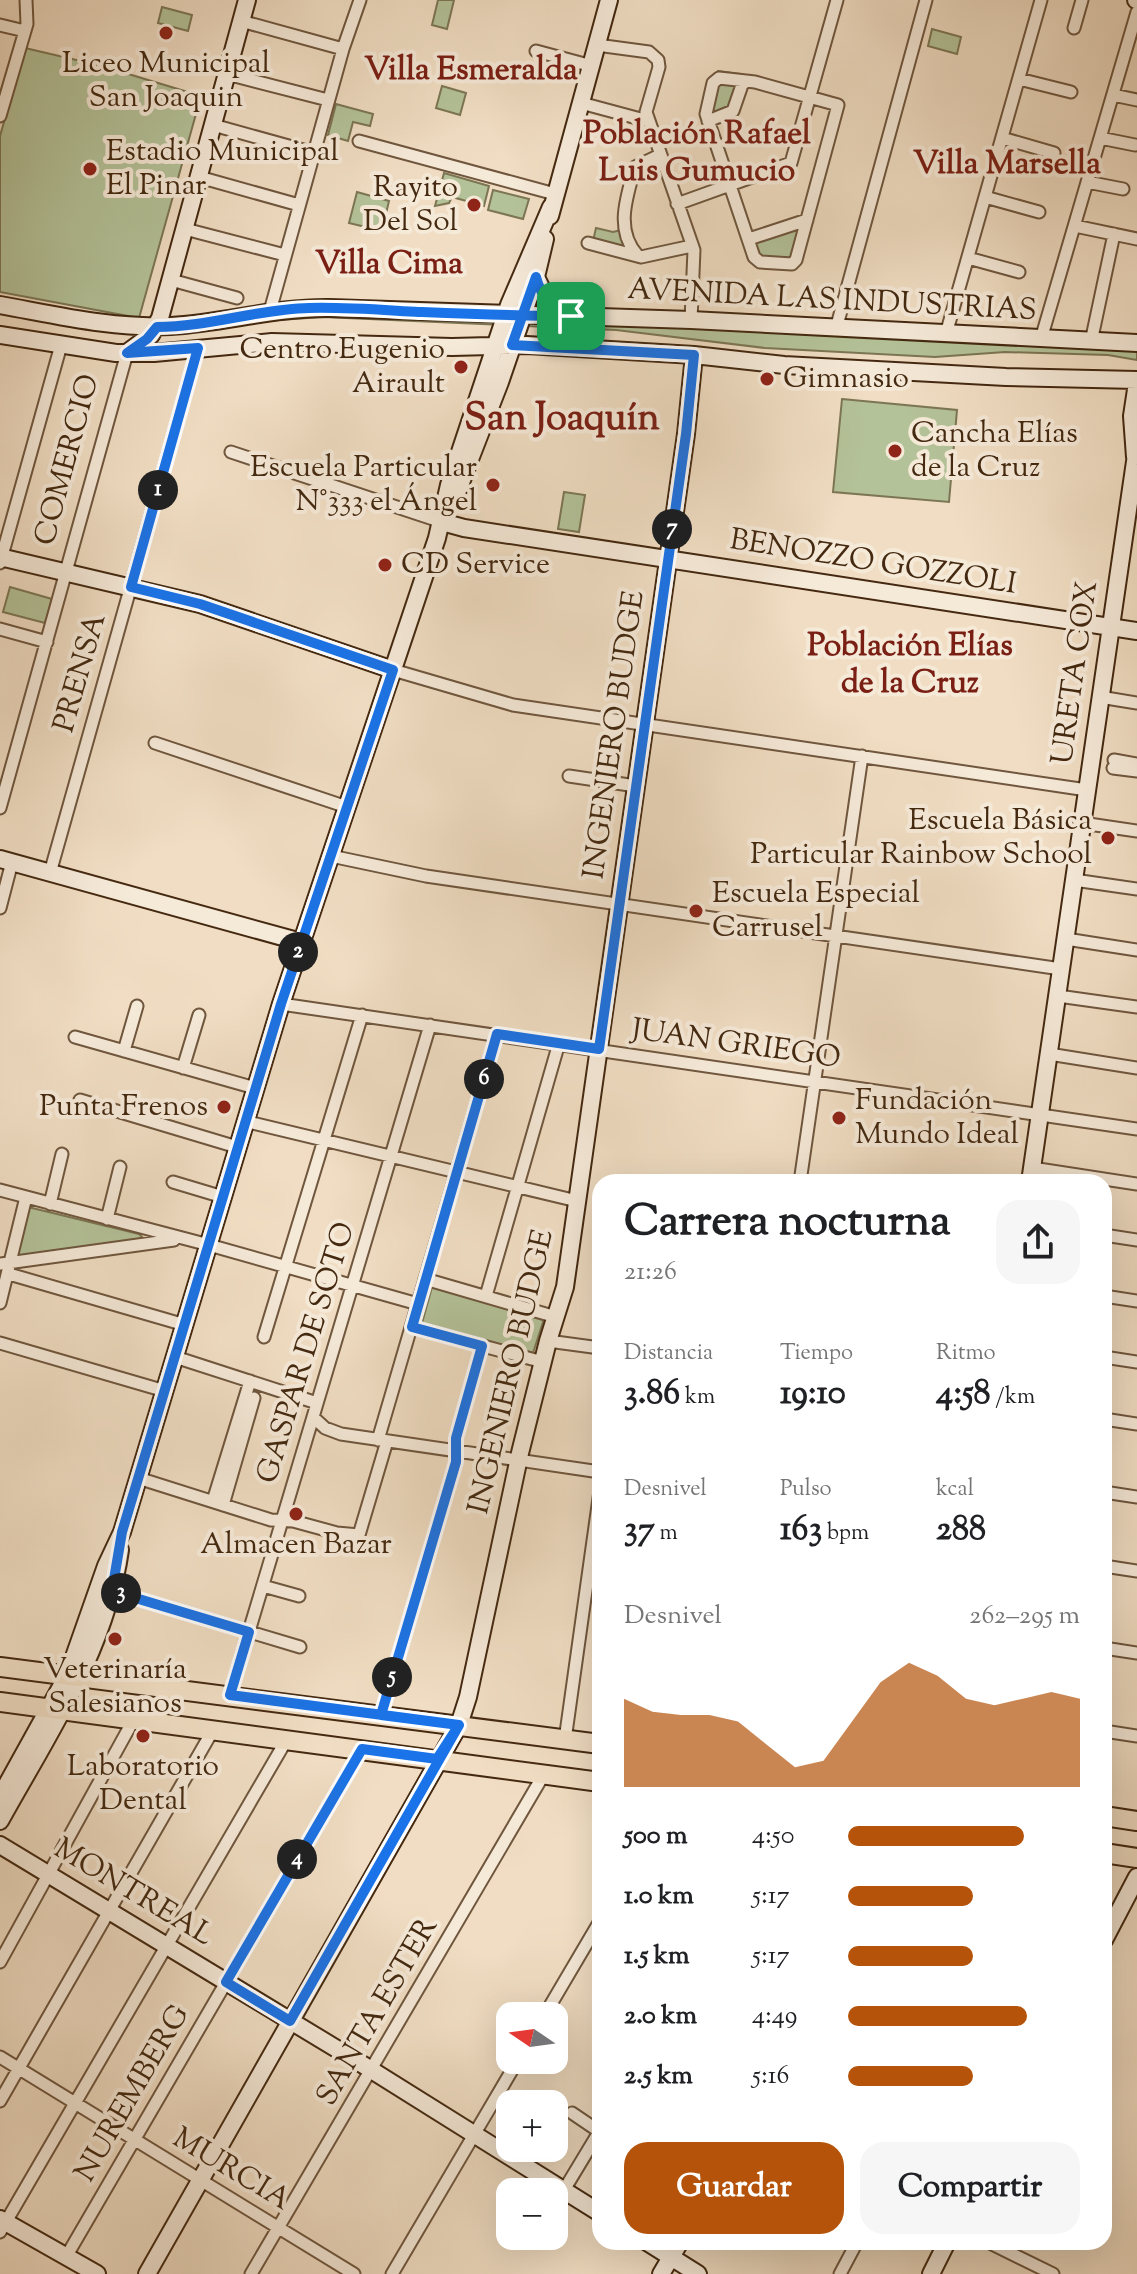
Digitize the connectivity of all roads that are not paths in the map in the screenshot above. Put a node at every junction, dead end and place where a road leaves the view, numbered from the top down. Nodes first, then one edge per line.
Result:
1 (26, 0) edge
2 (247, 0) edge
3 (360, 0) edge
4 (609, 0) edge
5 (837, 0) edge
6 (926, 0) edge
7 (1041, 0) edge
8 (1082, 0) edge
9 (1137, 12) edge
10 (241, 21) junction
11 (0, 25) edge
12 (1074, 28) dead end
13 (25, 31) junction
14 (597, 45) junction
15 (343, 49) junction
16 (1132, 49) edge
17 (536, 51) dead end
18 (592, 66) junction
19 (227, 74) junction
20 (1019, 79) junction
21 (746, 81) junction
22 (5, 82) edge
23 (1071, 92) dead end
24 (1113, 95) junction
25 (810, 97) junction
26 (328, 100) junction
27 (1137, 100) edge
28 (581, 103) junction
29 (0, 116) edge
30 (648, 121) junction
31 (708, 121) junction
32 (213, 125) junction
33 (1002, 138) junction
34 (1100, 138) junction
35 (359, 141) dead end
36 (1135, 145) edge
37 (314, 153) junction
38 (1054, 153) dead end
39 (660, 155) junction
40 (199, 177) junction
41 (1087, 182) junction
42 (731, 185) junction
43 (1123, 189) dead end
44 (985, 197) junction
45 (553, 200) junction
46 (677, 204) junction
47 (299, 205) junction
48 (1039, 212) dead end
49 (807, 220) junction
50 (1075, 226) junction
51 (185, 229) junction
52 (1114, 234) junction
53 (749, 239) junction
54 (1137, 239) edge
55 (588, 243) dead end
56 (692, 246) junction
57 (285, 255) junction
58 (638, 256) junction
59 (968, 258) junction
60 (1019, 272) dead end
61 (536, 277) junction
62 (171, 280) junction
63 (237, 298) dead end
64 (0, 305) edge
65 (270, 311) junction
66 (514, 316) junction
67 (571, 316) junction
68 (691, 320) junction
69 (157, 327) junction
70 (836, 329) junction
71 (946, 334) junction
72 (0, 335) edge
73 (1041, 339) junction
74 (1091, 342) junction
75 (1137, 343) edge
76 (61, 345) junction
77 (504, 346) junction
78 (198, 348) junction
79 (127, 353) junction
80 (694, 355) junction
81 (1137, 382) edge
82 (231, 452) dead end
83 (1136, 461) edge
84 (442, 522) junction
85 (1, 559) edge
86 (668, 560) junction
87 (66, 572) junction
88 (131, 587) junction
89 (1111, 627) junction
90 (0, 629) edge
91 (1137, 631) edge
92 (47, 642) junction
93 (393, 670) junction
94 (1100, 697) junction
95 (1137, 703) edge
96 (645, 725) junction
97 (155, 743) dead end
98 (862, 756) junction
99 (1137, 764) edge
100 (1137, 771) edge
101 (569, 776) dead end
102 (636, 786) junction
103 (1087, 790) junction
104 (347, 807) junction
105 (0, 808) edge
106 (1083, 819) junction
107 (1137, 824) edge
108 (1137, 831) edge
109 (331, 856) junction
110 (6, 860) edge
111 (50, 873) junction
112 (1074, 880) junction
113 (1137, 889) edge
114 (619, 905) junction
115 (0, 908) edge
116 (836, 936) junction
117 (1066, 939) junction
118 (301, 942) junction
119 (1137, 950) edge
120 (1061, 969) junction
121 (1058, 996) junction
122 (281, 1004) junction
123 (137, 1006) dead end
124 (1137, 1007) edge
125 (199, 1015) dead end
126 (362, 1015) junction
127 (430, 1025) junction
128 (497, 1034) junction
129 (75, 1037) dead end
130 (559, 1043) junction
131 (599, 1049) junction
132 (124, 1051) junction
133 (1050, 1052) junction
134 (1137, 1065) edge
135 (183, 1068) junction
136 (815, 1081) junction
137 (255, 1088) junction
138 (80, 1100) dead end
139 (1041, 1114) junction
140 (244, 1121) junction
141 (1137, 1129) edge
142 (324, 1140) junction
143 (237, 1147) junction
144 (62, 1154) dead end
145 (391, 1156) junction
146 (120, 1167) dead end
147 (457, 1172) junction
148 (801, 1174) edge
149 (1031, 1174) edge
150 (173, 1182) dead end
151 (1112, 1183) edge
152 (1112, 1184) edge
153 (1137, 1186) edge
154 (518, 1187) junction
155 (0, 1190) edge
156 (26, 1197) junction
157 (223, 1197) junction
158 (577, 1201) junction
159 (50, 1204) junction
160 (107, 1219) junction
161 (1112, 1236) edge
162 (183, 1238) junction
163 (1137, 1240) edge
164 (209, 1245) junction
165 (286, 1266) junction
166 (6, 1267) edge
167 (425, 1279) junction
168 (352, 1285) junction
169 (486, 1296) junction
170 (1112, 1297) edge
171 (1137, 1301) edge
172 (0, 1303) edge
173 (418, 1304) junction
174 (556, 1317) junction
175 (185, 1325) junction
176 (412, 1327) junction
177 (264, 1337) dead end
178 (548, 1341) junction
179 (0, 1343) edge
180 (482, 1346) junction
181 (592, 1347) edge
182 (175, 1357) junction
183 (1112, 1358) edge
184 (543, 1362) junction
185 (1137, 1362) edge
186 (250, 1381) junction
187 (165, 1391) junction
188 (254, 1398) dead end
189 (317, 1403) junction
190 (244, 1415) junction
191 (313, 1417) junction
192 (1112, 1420) edge
193 (1137, 1424) edge
194 (382, 1440) junction
195 (456, 1451) junction
196 (519, 1461) junction
197 (592, 1471) edge
198 (138, 1478) junction
199 (1112, 1493) edge
200 (1137, 1497) edge
201 (218, 1503) junction
202 (282, 1521) junction
203 (122, 1532) junction
204 (592, 1548) edge
205 (1112, 1567) edge
206 (1137, 1571) edge
207 (263, 1586) junction
208 (112, 1591) junction
209 (299, 1596) dead end
210 (249, 1632) junction
211 (300, 1647) dead end
212 (1112, 1649) edge
213 (1137, 1653) edge
214 (0, 1667) edge
215 (65, 1692) junction
216 (230, 1695) junction
217 (0, 1702) edge
218 (381, 1715) junction
219 (134, 1719) junction
220 (459, 1725) junction
221 (213, 1730) junction
222 (1112, 1732) edge
223 (1137, 1736) edge
224 (287, 1739) junction
225 (565, 1740) junction
226 (592, 1743) edge
227 (362, 1749) junction
228 (437, 1759) junction
229 (544, 1774) junction
230 (592, 1781) edge
231 (0, 1797) edge
232 (1112, 1817) edge
233 (0, 1821) edge
234 (1137, 1821) edge
235 (0, 1845) edge
236 (1112, 1854) edge
237 (1137, 1858) edge
238 (49, 1875) junction
239 (1137, 1877) edge
240 (109, 1911) junction
241 (1112, 1925) edge
242 (592, 1935) edge
243 (167, 1946) junction
244 (0, 1962) edge
245 (226, 1982) junction
246 (552, 2002) edge
247 (290, 2021) junction
248 (0, 2057) edge
249 (18, 2068) junction
250 (372, 2071) junction
251 (510, 2074) edge
252 (0, 2101) edge
253 (75, 2103) junction
254 (572, 2113) dead end
255 (592, 2127) edge
256 (474, 2135) junction
257 (135, 2139) junction
258 (592, 2145) edge
259 (544, 2178) edge
260 (200, 2179) junction
261 (568, 2184) edge
262 (568, 2193) edge
263 (592, 2208) edge
264 (2, 2224) edge
265 (279, 2227) junction
266 (660, 2250) edge
267 (675, 2250) edge
268 (853, 2250) edge
269 (943, 2250) edge
270 (1004, 2250) edge
271 (66, 2257) junction
272 (671, 2257) junction
273 (97, 2274) edge
274 (147, 2274) edge
275 (251, 2274) edge
276 (354, 2274) edge
277 (392, 2274) edge
278 (661, 2274) edge
279 (698, 2274) edge
280 (840, 2274) edge
281 (931, 2274) edge
282 (1053, 2274) edge

1 - 13 street
2 - 10 street
3 - 15 street
4 - 14 street
5 - 25 street
6 - 70 street
7 - 20 street
8 - 12 street
9 - 16 street
10 - 15 street
10 - 19 street
11 - 13 street
13 - 22 street
14 - 18 street
14 - 30 street
15 - 26 street
16 - 24 street
17 - 18 street
18 - 28 street
19 - 26 street
19 - 32 street
20 - 23 street
20 - 33 street
21 - 25 street
21 - 31 street
21 - 31 street
22 - 29 street
24 - 27 street
24 - 34 street
25 - 42 street
25 - 49 street
26 - 37 street
28 - 30 street
28 - 45 street
30 - 39 street
31 - 42 street
32 - 37 street
32 - 40 street
33 - 38 street
33 - 44 street
34 - 36 street
34 - 41 street
35 - 45 street
37 - 47 street
39 - 46 street
39 - 58 street
40 - 47 street
40 - 51 street
41 - 43 street
41 - 50 street
42 - 46 street
42 - 53 street
44 - 48 street
44 - 59 street
45 - 61 street
45 - 66 street
46 - 56 street
47 - 57 street
49 - 53 street
49 - 53 street
50 - 52 street
50 - 73 street
51 - 57 street
51 - 62 street
52 - 54 street
52 - 74 street
55 - 58 street
56 - 58 street
56 - 68 street
57 - 65 street
59 - 60 street
59 - 71 street
61 - 66 street
61 - 67 street
62 - 63 street
62 - 69 street
64 - 69 street, AVENIDA LAS INDUSTRIAS
65 - 66 street, AVENIDA LAS INDUSTRIAS
65 - 69 street, AVENIDA LAS INDUSTRIAS
66 - 67 street, AVENIDA LAS INDUSTRIAS
66 - 77 street
67 - 68 street, AVENIDA LAS INDUSTRIAS
68 - 70 street, AVENIDA LAS INDUSTRIAS
69 - 79 street, COMERCIO
70 - 71 street, AVENIDA LAS INDUSTRIAS
71 - 73 street, AVENIDA LAS INDUSTRIAS
72 - 76 street, AVENIDA LAS INDUSTRIAS
73 - 74 street, AVENIDA LAS INDUSTRIAS
74 - 75 street, AVENIDA LAS INDUSTRIAS
76 - 79 street, AVENIDA LAS INDUSTRIAS
76 - 85 street
77 - 78 street, AVENIDA LAS INDUSTRIAS
77 - 80 street, AVENIDA LAS INDUSTRIAS
77 - 84 street
78 - 79 street, AVENIDA LAS INDUSTRIAS
78 - 88 street, PRENSA
79 - 87 street, COMERCIO
80 - 81 street, AVENIDA LAS INDUSTRIAS
80 - 86 street, INGENIERO BUDGE
81 - 83 street, URETA COX
82 - 84 street, BENOZZO GOZZOLI
83 - 89 street, URETA COX
84 - 86 street, BENOZZO GOZZOLI
84 - 93 street
85 - 87 street
86 - 89 street, BENOZZO GOZZOLI
86 - 96 street, INGENIERO BUDGE
87 - 88 street
87 - 92 street, COMERCIO
88 - 93 street
88 - 111 street, PRENSA
89 - 91 street, BENOZZO GOZZOLI
89 - 94 street, URETA COX
90 - 92 street
92 - 105 street, COMERCIO
93 - 96 street
93 - 104 street
94 - 95 street
94 - 103 street, URETA COX
96 - 98 street
96 - 102 street, INGENIERO BUDGE
97 - 104 street
98 - 103 street
98 - 116 street
99 - 100 street
101 - 102 street
102 - 114 street, INGENIERO BUDGE
103 - 106 street, URETA COX
104 - 109 street
106 - 107 street
106 - 108 street
106 - 112 street, URETA COX
109 - 114 street
109 - 118 street
110 - 111 street
110 - 115 street
111 - 118 street
112 - 113 street
112 - 117 street, URETA COX
114 - 116 street
114 - 131 street, INGENIERO BUDGE
116 - 120 street
116 - 136 street
117 - 119 street
117 - 120 street, URETA COX
118 - 122 street
120 - 121 street, URETA COX
121 - 124 street
121 - 133 street, URETA COX
122 - 126 street, JUAN GRIEGO
122 - 137 street
123 - 132 street
125 - 135 street
126 - 127 street, JUAN GRIEGO
126 - 142 street
127 - 128 street, JUAN GRIEGO
127 - 145 street, GASPAR DE SOTO
128 - 130 street, JUAN GRIEGO
128 - 147 street
129 - 132 street
130 - 131 street, JUAN GRIEGO
130 - 154 street
131 - 136 street, JUAN GRIEGO
131 - 158 street, INGENIERO BUDGE
132 - 135 street
133 - 134 street
133 - 139 street, URETA COX
135 - 137 street
136 - 139 street, JUAN GRIEGO
136 - 148 street
137 - 140 street
138 - 143 street
139 - 141 street, JUAN GRIEGO
139 - 149 street, URETA COX
140 - 142 street
140 - 143 street
142 - 145 street
142 - 165 street
143 - 157 street
144 - 159 street
145 - 147 street
145 - 168 street, GASPAR DE SOTO
146 - 160 street
147 - 154 street
147 - 167 street
150 - 157 street
151 - 153 street
152 - 153 street
154 - 158 street
154 - 169 street
155 - 156 street
156 - 159 street
156 - 166 street
157 - 164 street
158 - 174 street, INGENIERO BUDGE
159 - 160 street
160 - 162 street
161 - 163 street
162 - 164 street
162 - 166 street
164 - 165 street
164 - 175 street
165 - 168 street
165 - 177 street
166 - 172 street
166 - 175 street
167 - 169 street
167 - 173 street
168 - 173 street
168 - 189 street, GASPAR DE SOTO
169 - 174 street
170 - 171 street
173 - 176 street
174 - 178 street, INGENIERO BUDGE
175 - 182 street
176 - 180 street
176 - 194 street
178 - 181 street
178 - 184 street, INGENIERO BUDGE
179 - 187 street
180 - 184 street
180 - 195 street
182 - 186 street
182 - 187 street
183 - 185 street
184 - 196 street, INGENIERO BUDGE
186 - 189 street
186 - 190 street
187 - 198 street
188 - 190 street
189 - 191 street, GASPAR DE SOTO
190 - 201 street
191 - 194 street
191 - 202 street, GASPAR DE SOTO
192 - 193 street
194 - 195 street
194 - 202 street
195 - 196 street
195 - 218 street
196 - 197 street
196 - 220 street, INGENIERO BUDGE
198 - 201 street
198 - 203 street
199 - 200 street
201 - 202 street
202 - 207 street, GASPAR DE SOTO
203 - 208 street
203 - 215 street
204 - 225 street
205 - 206 street
207 - 209 street
207 - 210 street, GASPAR DE SOTO
208 - 210 street
208 - 215 street
210 - 211 street
210 - 216 street, GASPAR DE SOTO
212 - 213 street
214 - 215 main road
215 - 216 main road
215 - 217 main road
215 - 219 main road
215 - 231 street
215 - 233 street
216 - 218 main road
218 - 220 main road
219 - 221 main road
219 - 238 street
220 - 225 main road
220 - 228 street, INGENIERO BUDGE
221 - 224 main road
221 - 240 street
222 - 223 street
224 - 227 main road
224 - 243 street
225 - 226 main road
227 - 228 main road
227 - 245 street, NUREMBERG
228 - 229 main road
228 - 247 street, INGENIERO BUDGE
229 - 230 main road
229 - 250 street, SANTA ESTER
232 - 234 main road
235 - 238 street, MONTREAL
236 - 237 main road
238 - 240 street, MONTREAL
238 - 244 street
239 - 241 street
240 - 243 street, MONTREAL
240 - 249 street
242 - 246 street
243 - 245 street, MONTREAL
243 - 253 street
245 - 247 street, MONTREAL
245 - 257 street, NUREMBERG
247 - 250 street, MONTREAL
247 - 260 street, INGENIERO BUDGE
248 - 249 street, MURCIA
249 - 252 street
249 - 253 street, MURCIA
250 - 256 street, MONTREAL
250 - 265 street, SANTA ESTER
251 - 256 street
253 - 257 street, MURCIA
253 - 264 street
254 - 255 street
256 - 259 street, MONTREAL
256 - 277 street
257 - 260 street, MURCIA
257 - 271 street, NUREMBERG
258 - 261 street
260 - 265 street, MURCIA
260 - 274 street, INGENIERO BUDGE
262 - 263 street, MONTREAL
264 - 271 street
265 - 275 street, SANTA ESTER
265 - 276 street, MURCIA
266 - 272 street
267 - 272 street
268 - 280 street
269 - 281 street
270 - 282 street
271 - 273 street
272 - 278 street
272 - 279 street

